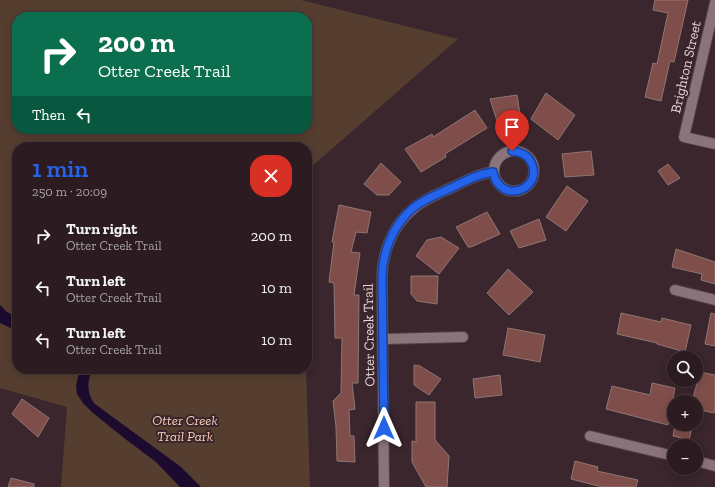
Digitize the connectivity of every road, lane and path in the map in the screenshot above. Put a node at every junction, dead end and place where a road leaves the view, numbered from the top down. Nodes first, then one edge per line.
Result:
1 (715, 3) edge
2 (715, 144) edge
3 (493, 172) dead end
4 (675, 290) dead end
5 (715, 300) edge
6 (463, 337) dead end
7 (384, 339) junction
8 (590, 436) dead end
9 (667, 454) edge
10 (703, 463) edge
11 (715, 466) edge
12 (384, 487) edge

1 - 2 street, Brighton Street
3 - 7 street, Otter Creek Trail
4 - 5 street
6 - 7 street
7 - 12 street, Otter Creek Trail
8 - 9 street
10 - 11 street

